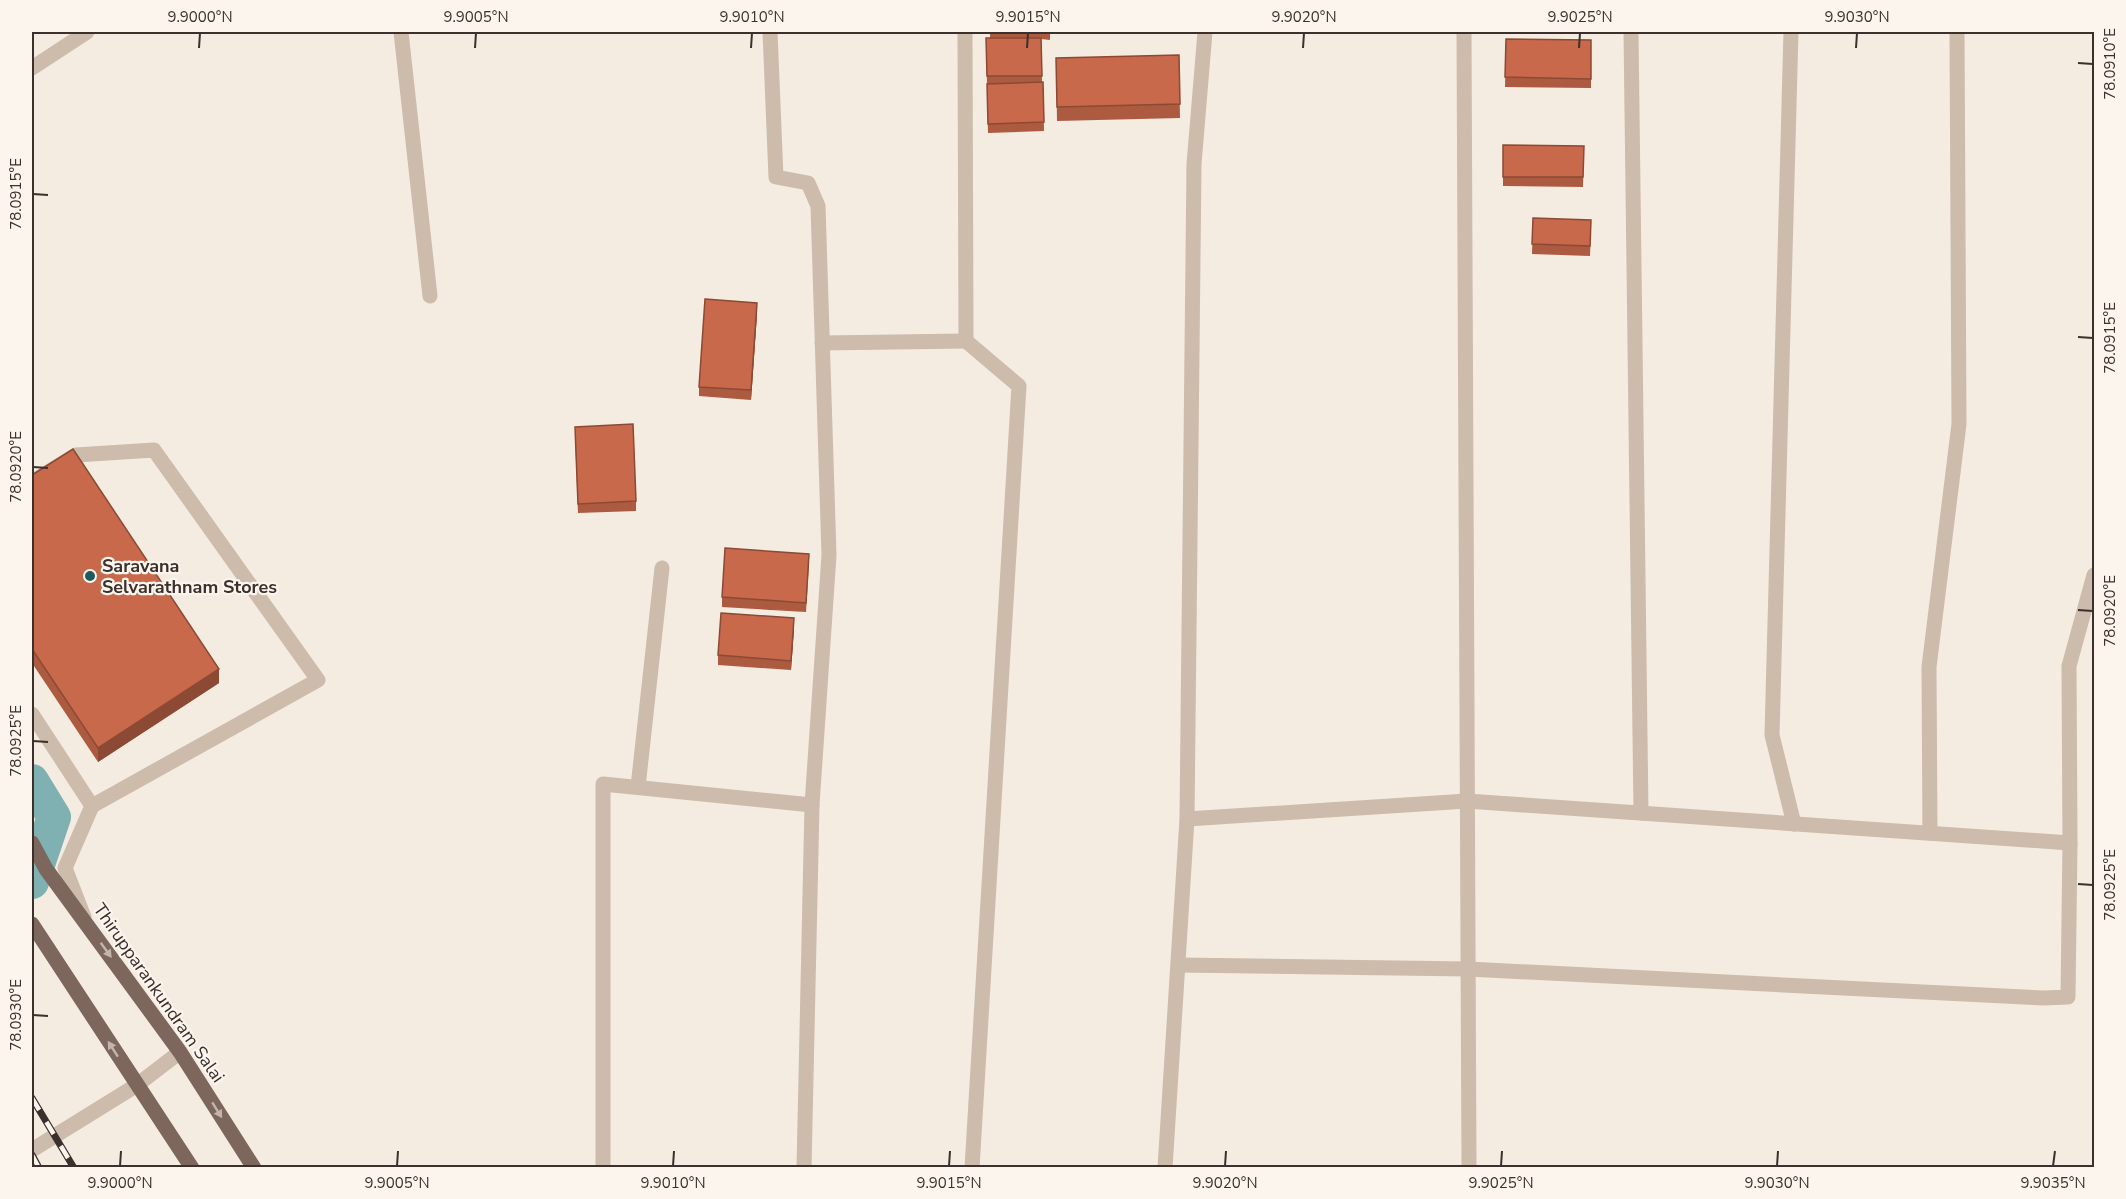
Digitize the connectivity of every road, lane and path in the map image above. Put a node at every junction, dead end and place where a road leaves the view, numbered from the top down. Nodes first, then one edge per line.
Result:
1 (87, 32) edge
2 (401, 32) edge
3 (771, 32) edge
4 (965, 32) edge
5 (1205, 32) edge
6 (1464, 32) edge
7 (1631, 32) edge
8 (1791, 32) edge
9 (1957, 32) edge
10 (32, 68) edge
11 (430, 296) dead end
12 (966, 341) junction
13 (822, 344) junction
14 (32, 482) edge
15 (662, 568) dead end
16 (2094, 575) edge
17 (32, 714) edge
18 (638, 787) junction
19 (1467, 801) junction
20 (812, 805) junction
21 (92, 806) junction
22 (1641, 813) junction
23 (1187, 819) junction
24 (1794, 824) junction
25 (1930, 833) junction
26 (32, 843) edge
27 (2070, 843) junction
28 (32, 924) edge
29 (87, 925) junction
30 (1179, 965) junction
31 (1468, 969) junction
32 (180, 1052) junction
33 (137, 1085) junction
34 (32, 1150) edge
35 (192, 1167) edge
36 (254, 1167) edge
37 (603, 1167) edge
38 (804, 1167) edge
39 (972, 1167) edge
40 (1165, 1167) edge
41 (1469, 1167) edge

1 - 10 street
2 - 11 street
3 - 13 street
4 - 12 street
5 - 23 street
6 - 19 street
7 - 22 street
8 - 24 street
9 - 25 street
12 - 13 street
12 - 39 street
13 - 20 street
14 - 21 street
15 - 18 street
16 - 27 street
17 - 21 street
18 - 20 street
18 - 37 street
19 - 22 street
19 - 23 street
19 - 31 street
20 - 38 street
21 - 29 street
22 - 24 street
23 - 30 street
24 - 25 street
25 - 27 street
26 - 29 main road, Thirupparankundram Salai
27 - 31 street
33 -> 28 main road
29 -> 32 main road, Thirupparankundram Salai
30 - 31 street
30 - 40 street
31 - 41 street
32 - 33 street
32 -> 36 main road, Thirupparankundram Salai
33 - 34 street
33 - 35 main road

